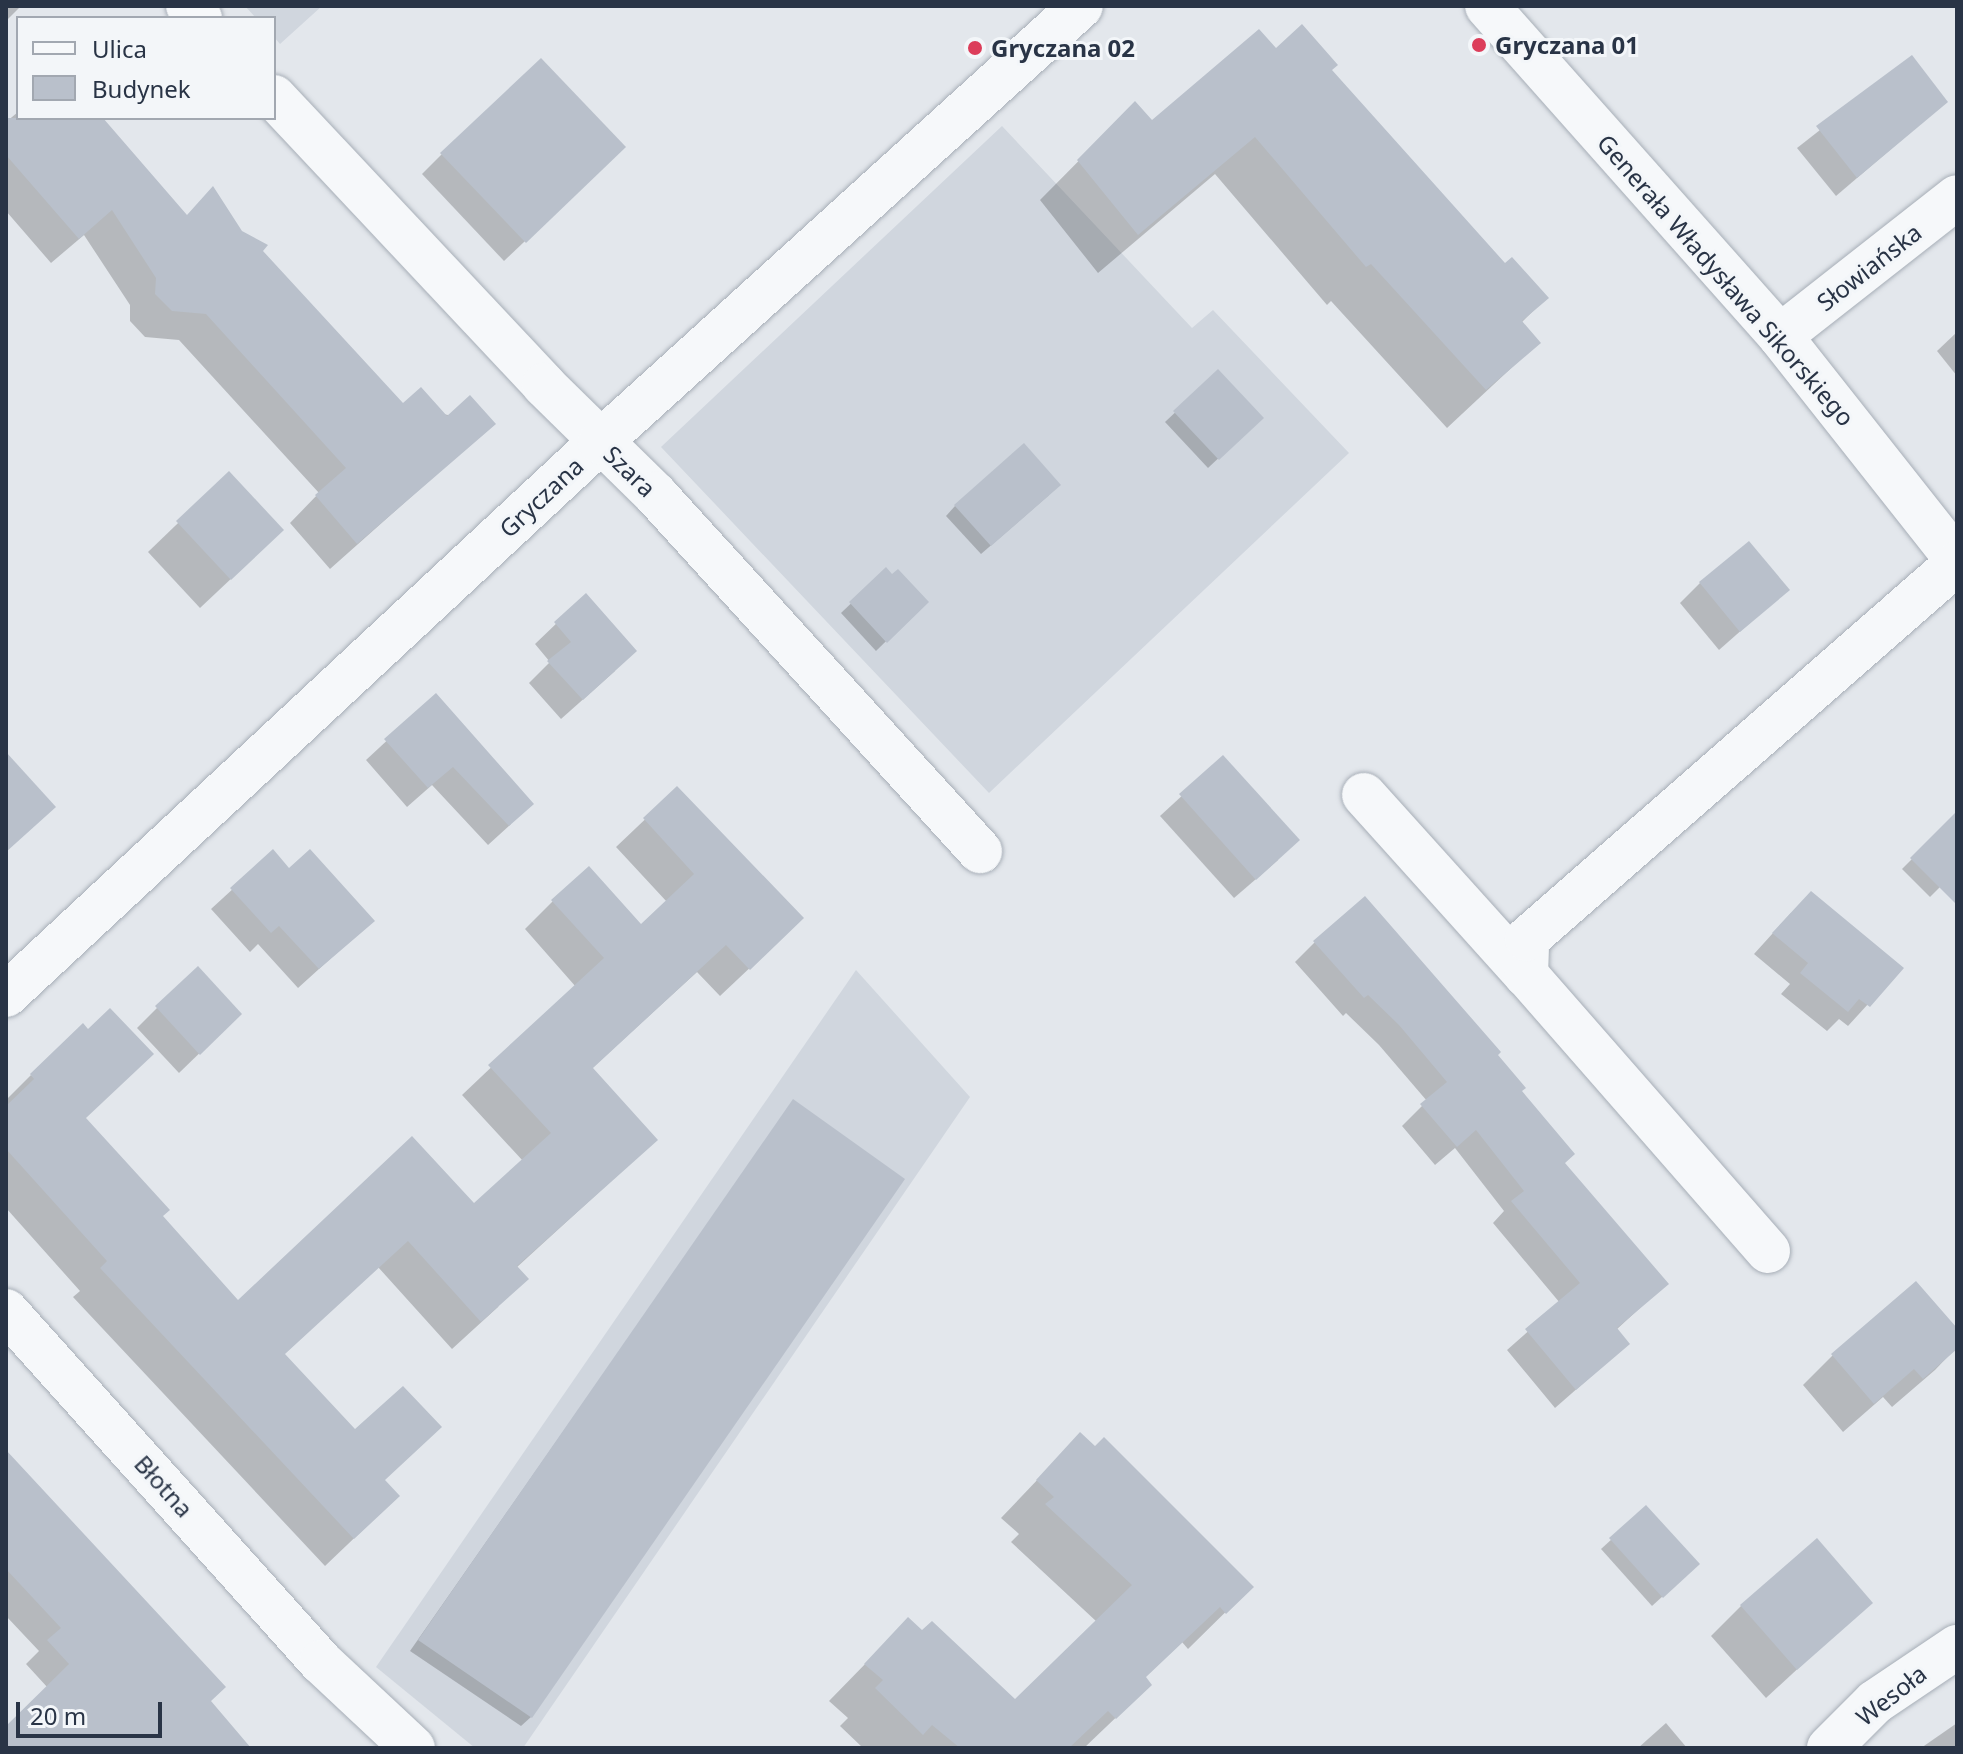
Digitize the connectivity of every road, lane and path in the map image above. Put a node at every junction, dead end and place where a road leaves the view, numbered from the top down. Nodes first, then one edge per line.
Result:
1 (1081, 6) edge
2 (1487, 6) edge
3 (276, 99) edge
4 (1957, 197) edge
5 (1780, 336) junction
6 (600, 442) junction
7 (1957, 562) edge
8 (1364, 795) dead end
9 (980, 851) dead end
10 (1526, 975) junction
11 (6, 995) edge
12 (1768, 1251) dead end
13 (6, 1311) edge
14 (1957, 1647) edge
15 (413, 1748) edge
16 (1829, 1748) edge

1 - 6 street, Gryczana
2 - 5 street, Generała Władysława Sikorskiego
3 - 6 street, Szara
4 - 5 street, Słowiańska
5 - 7 street, Generała Władysława Sikorskiego
6 - 9 street, Szara
6 - 11 street, Gryczana
7 - 10 street
8 - 10 street
10 - 12 street
13 - 15 street, Błotna
14 - 16 street, Wesoła

